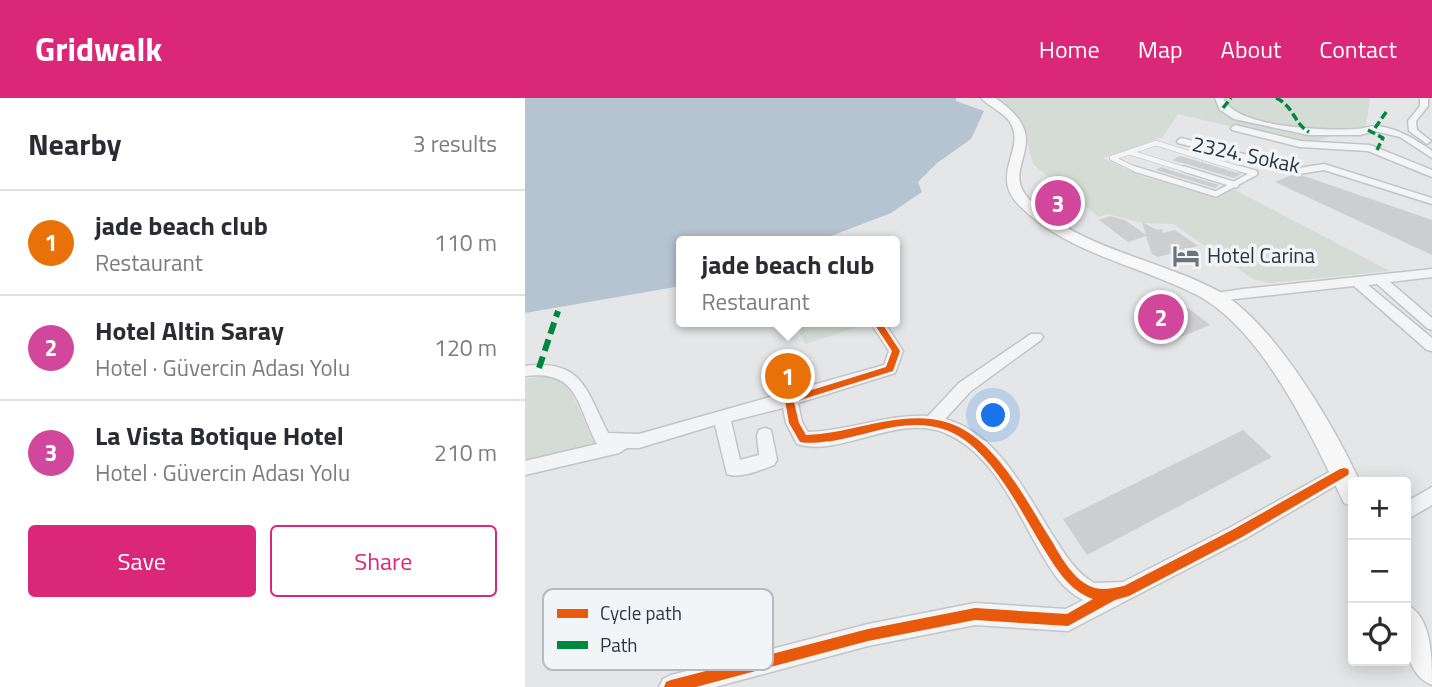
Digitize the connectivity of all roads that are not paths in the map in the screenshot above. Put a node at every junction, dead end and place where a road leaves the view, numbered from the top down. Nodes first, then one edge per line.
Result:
1 (987, 98) edge
2 (1219, 98) edge
3 (1424, 98) edge
4 (1235, 128) dead end
5 (1181, 141) dead end
6 (1213, 150) junction
7 (1129, 152) junction
8 (1431, 152) edge
9 (1204, 158) junction
10 (1149, 160) junction
11 (1432, 174) edge
12 (1228, 178) dead end
13 (1236, 185) junction
14 (1432, 201) edge
15 (1431, 273) edge
16 (1381, 281) junction
17 (1358, 283) junction
18 (1216, 297) junction
19 (1432, 325) edge
20 (880, 327) edge
21 (1035, 337) dead end
22 (1432, 346) edge
23 (525, 371) edge
24 (789, 400) junction
25 (722, 417) junction
26 (932, 422) junction
27 (765, 435) dead end
28 (639, 441) junction
29 (525, 468) edge
30 (1344, 472) junction
31 (1348, 482) edge
32 (1432, 495) edge
33 (1411, 509) edge
34 (1112, 595) junction
35 (1411, 629) edge
36 (773, 660) edge
37 (1432, 668) edge
38 (735, 670) edge
39 (671, 687) edge

1 - 18 main road
2 - 8 street
3 - 8 street
4 - 11 street
5 - 6 street, 2324. Sokak
6 - 9 lane
6 - 14 street, 2324. Sokak
7 - 9 lane
7 - 10 lane
7 - 13 lane
9 - 13 lane
10 - 12 lane
10 - 13 lane
15 - 16 street
16 - 17 street
16 - 19 street
17 - 18 street
17 - 22 street
18 - 30 main road
20 - 24 street
21 - 26 street
23 - 28 street
24 - 25 street
24 - 26 street
25 - 27 street
25 - 28 street
26 - 34 street
28 - 29 street
30 - 31 main road
30 - 34 street
32 - 33 street
34 - 36 street
35 - 37 main road
38 - 39 street

